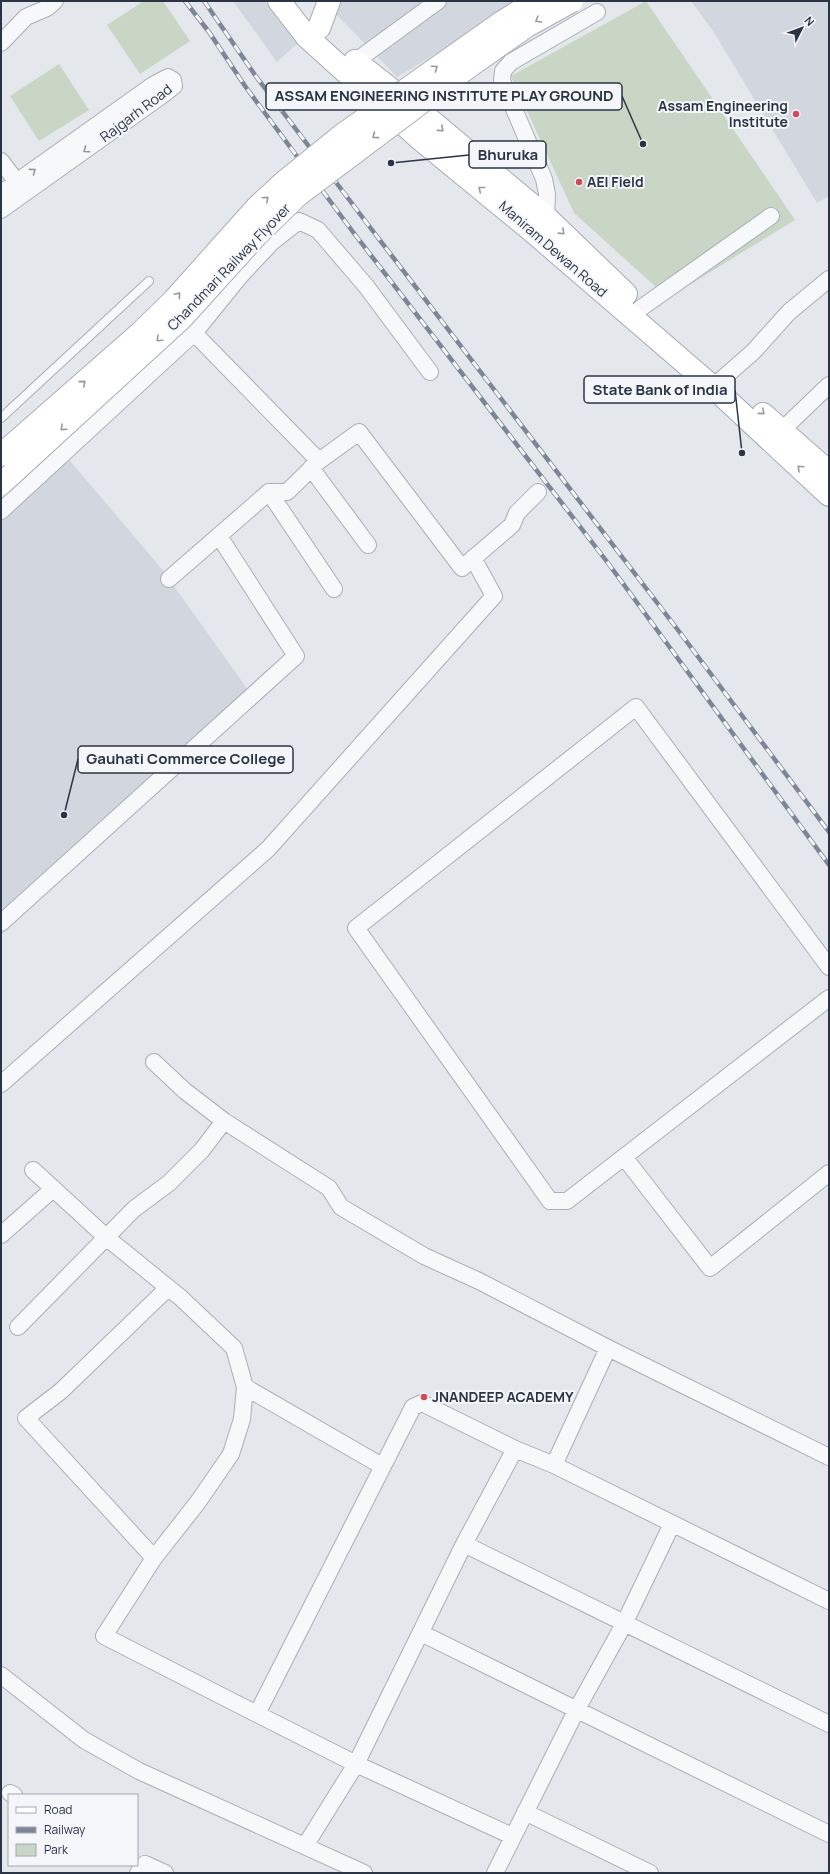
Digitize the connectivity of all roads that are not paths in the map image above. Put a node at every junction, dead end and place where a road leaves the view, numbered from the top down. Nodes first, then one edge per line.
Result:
1 (55, 1) edge
2 (329, 1) edge
3 (438, 1) edge
4 (536, 1) edge
5 (572, 1) edge
6 (286, 2) edge
7 (597, 12) dead end
8 (313, 32) junction
9 (1, 43) edge
10 (356, 62) junction
11 (1, 161) edge
12 (17, 182) junction
13 (1, 192) edge
14 (1, 210) edge
15 (771, 216) dead end
16 (539, 224) junction
17 (829, 279) edge
18 (149, 281) dead end
19 (641, 308) junction
20 (194, 333) junction
21 (430, 372) dead end
22 (718, 383) junction
23 (829, 385) edge
24 (1, 418) edge
25 (782, 430) junction
26 (1, 455) edge
27 (315, 464) junction
28 (829, 472) edge
29 (1, 484) edge
30 (269, 492) junction
31 (538, 492) dead end
32 (829, 495) edge
33 (1, 511) edge
34 (219, 536) junction
35 (368, 544) dead end
36 (473, 558) junction
37 (169, 579) dead end
38 (334, 589) dead end
39 (1, 923) edge
40 (829, 967) edge
41 (829, 998) edge
42 (154, 1062) dead end
43 (1, 1084) edge
44 (224, 1121) junction
45 (624, 1157) junction
46 (33, 1170) dead end
47 (829, 1173) edge
48 (53, 1189) junction
49 (1, 1235) edge
50 (107, 1238) junction
51 (168, 1288) junction
52 (18, 1327) dead end
53 (608, 1348) junction
54 (245, 1387) junction
55 (515, 1449) junction
56 (829, 1457) edge
57 (554, 1465) junction
58 (382, 1466) junction
59 (672, 1524) junction
60 (464, 1544) junction
61 (154, 1558) junction
62 (829, 1602) edge
63 (624, 1624) junction
64 (421, 1633) junction
65 (1, 1675) edge
66 (577, 1709) junction
67 (257, 1714) junction
68 (829, 1724) edge
69 (356, 1764) junction
70 (525, 1812) junction
71 (829, 1834) edge
72 (512, 1836) junction
73 (305, 1846) junction
74 (140, 1865) edge
75 (165, 1873) edge
76 (364, 1873) edge
77 (495, 1873) edge
78 (650, 1873) edge

1 - 9 street
2 - 8 main road
3 - 10 street
26 -> 4 main road, Chandmari Railway Flyover, bridge
5 -> 29 main road, Chandmari Railway Flyover, bridge
6 - 8 main road, Maniram Dewan Road
7 - 16 street
8 - 10 main road, Maniram Dewan Road
16 -> 8 main road, Maniram Dewan Road
10 -> 16 main road, Maniram Dewan Road
11 - 12 street
12 - 13 street, Rajgarh Road
12 -> 14 street, Rajgarh Road
15 - 19 street
16 -> 19 main road, Maniram Dewan Road
16 - 22 main road, Maniram Dewan Road
17 - 22 street
18 - 24 lane
19 - 22 main road, Maniram Dewan Road
20 - 21 street
20 - 27 street
20 - 33 street
22 -> 25 main road, Maniram Dewan Road
32 -> 22 main road, Maniram Dewan Road
23 - 25 street
25 - 28 main road, Maniram Dewan Road
27 - 30 street
27 - 35 street
27 - 36 street
30 - 34 street
30 - 38 street
31 - 36 street
34 - 37 street
34 - 39 street
36 - 43 street
40 - 45 street
41 - 45 street
42 - 44 street
44 - 50 street
44 - 53 street
45 - 47 street
46 - 48 street
48 - 49 street
48 - 50 street
50 - 51 street
50 - 52 street
51 - 54 street
51 - 61 street
53 - 56 street
53 - 57 street
54 - 58 street
54 - 61 street
55 - 57 street
55 - 58 street
55 - 60 street
57 - 59 street
58 - 67 street
59 - 62 street
59 - 63 street
60 - 63 street
60 - 64 street
61 - 67 street
63 - 66 street
63 - 68 street
64 - 66 street
64 - 69 street
65 - 73 street
66 - 70 street
66 - 71 street
67 - 69 street
69 - 72 street
69 - 73 street
70 - 72 street
70 - 78 street
72 - 77 street
73 - 76 street
74 - 75 street

